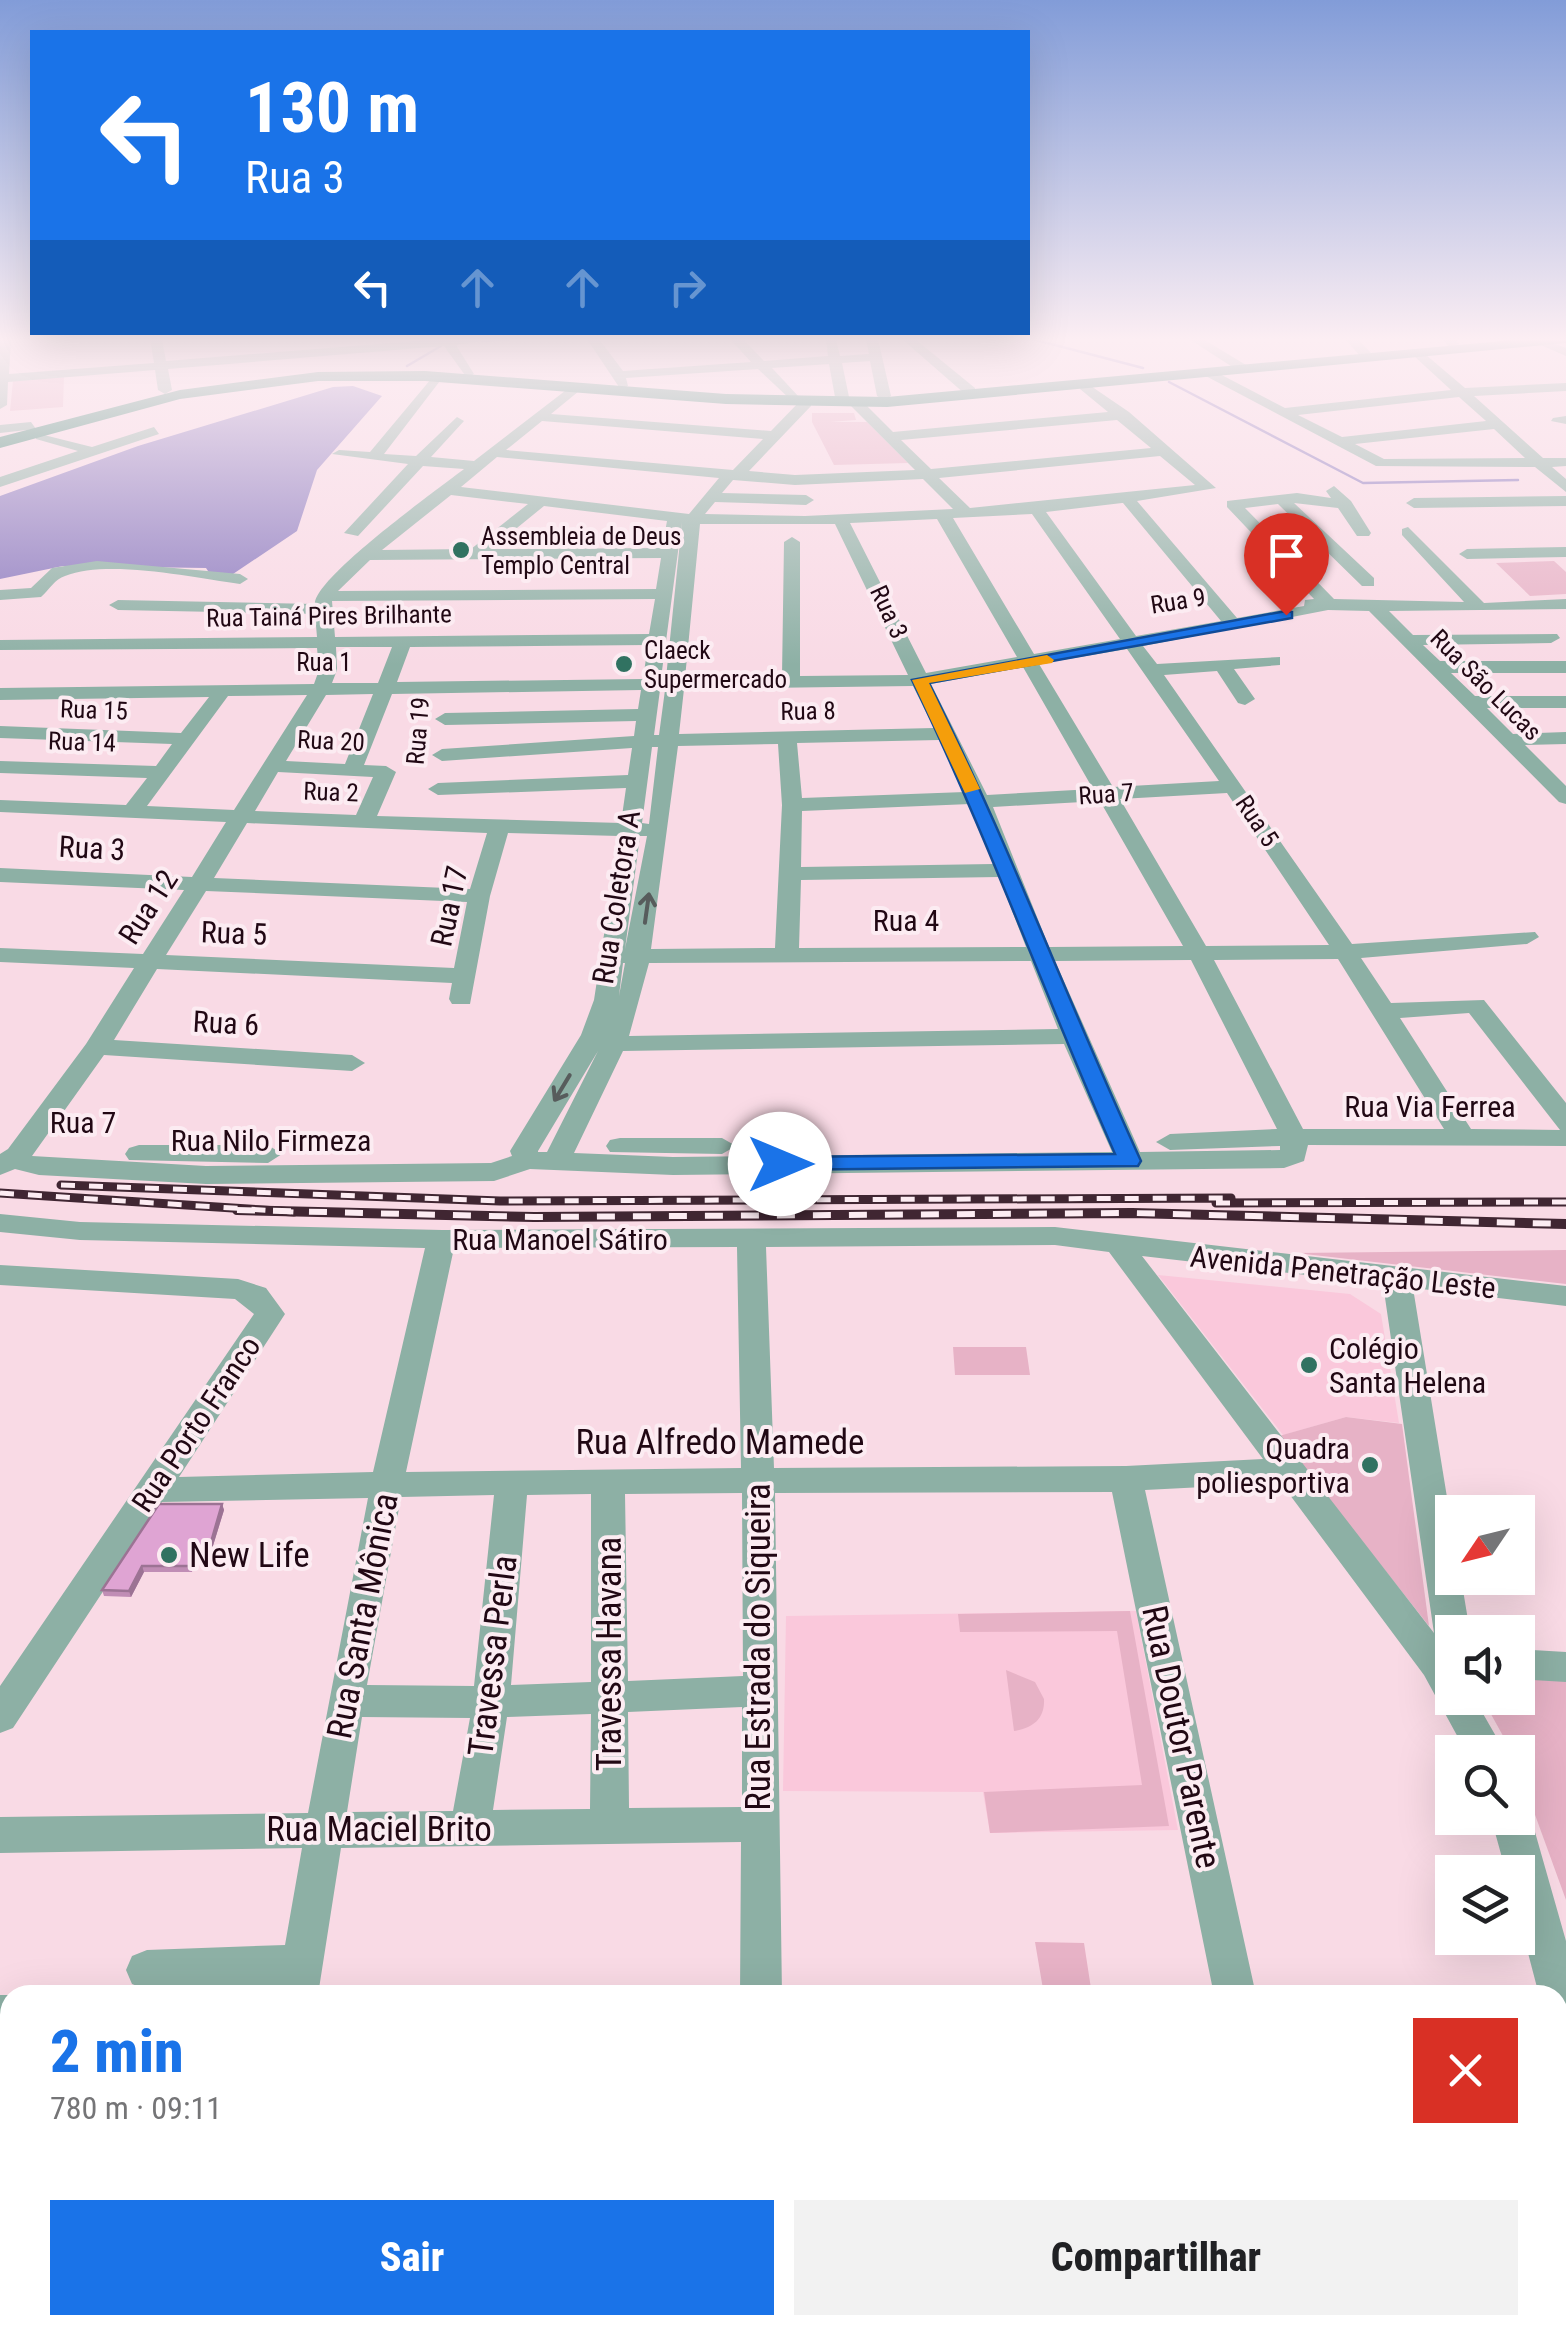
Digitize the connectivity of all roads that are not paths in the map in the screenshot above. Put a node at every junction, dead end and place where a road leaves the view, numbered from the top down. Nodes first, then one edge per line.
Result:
1 (82, 448) edge
2 (95, 448) edge
3 (380, 448) edge
4 (430, 448) edge
5 (502, 448) edge
6 (761, 448) edge
7 (904, 448) edge
8 (1162, 448) edge
9 (1356, 448) edge
10 (1524, 448) edge
11 (88, 450) junction
12 (1164, 450) junction
13 (496, 453) junction
14 (339, 454) dead end
15 (374, 456) junction
16 (418, 460) junction
17 (1540, 462) junction
18 (1566, 462) edge
19 (478, 466) junction
20 (929, 474) junction
21 (732, 476) junction
22 (0, 482) edge
23 (1330, 486) dead end
24 (1566, 487) edge
25 (450, 490) junction
26 (1280, 494) junction
27 (708, 497) junction
28 (806, 500) dead end
29 (1128, 500) junction
30 (541, 501) junction
31 (1566, 501) edge
32 (1345, 504) junction
33 (1414, 504) dead end
34 (1036, 509) junction
35 (967, 514) junction
36 (369, 516) junction
37 (944, 516) junction
38 (684, 518) junction
39 (412, 520) junction
40 (841, 520) junction
41 (1363, 532) dead end
42 (1408, 532) dead end
43 (352, 533) dead end
44 (792, 542) dead end
45 (1341, 552) junction
46 (1566, 552) edge
47 (366, 554) junction
48 (476, 554) junction
49 (668, 554) junction
50 (1467, 554) dead end
51 (1280, 555) junction
52 (240, 579) dead end
53 (1368, 582) dead end
54 (664, 594) junction
55 (0, 595) edge
56 (322, 603) junction
57 (1337, 603) junction
58 (1566, 604) edge
59 (1374, 606) junction
60 (1519, 606) junction
61 (1478, 608) junction
62 (1228, 618) junction
63 (667, 632) junction
64 (1551, 638) junction
65 (1130, 639) junction
66 (322, 640) junction
67 (404, 640) junction
68 (1406, 640) junction
69 (96, 643) junction
70 (0, 645) edge
71 (1566, 652) edge
72 (1029, 658) junction
73 (1273, 661) dead end
74 (452, 663) junction
75 (1222, 665) junction
76 (1434, 667) junction
77 (1566, 667) edge
78 (1154, 670) junction
79 (918, 674) junction
80 (790, 678) junction
81 (675, 681) junction
82 (649, 682) junction
83 (322, 686) junction
84 (384, 688) junction
85 (224, 689) junction
86 (0, 694) edge
87 (1245, 699) dead end
88 (1468, 702) junction
89 (1566, 702) edge
90 (648, 715) junction
91 (445, 719) junction
92 (0, 732) edge
93 (948, 734) junction
94 (787, 736) junction
95 (1566, 738) edge
96 (186, 739) junction
97 (669, 740) junction
98 (1504, 740) junction
99 (645, 743) junction
100 (442, 755) junction
101 (273, 766) junction
102 (0, 767) edge
103 (354, 768) junction
104 (162, 772) junction
105 (1542, 776) junction
106 (1566, 776) edge
107 (637, 781) junction
108 (1233, 786) junction
109 (438, 789) junction
110 (1106, 794) junction
111 (1566, 798) edge
112 (977, 800) junction
113 (792, 805) junction
114 (0, 806) edge
115 (133, 811) junction
116 (242, 817) junction
117 (364, 821) junction
118 (427, 825) junction
119 (499, 827) junction
120 (659, 829) junction
121 (629, 830) junction
122 (1007, 870) junction
123 (791, 874) junction
124 (0, 875) edge
125 (196, 886) junction
126 (479, 896) junction
127 (1527, 936) dead end
128 (1041, 952) junction
129 (1346, 952) junction
130 (787, 953) junction
131 (1199, 953) junction
132 (0, 954) edge
133 (613, 956) junction
134 (640, 956) junction
135 (148, 962) junction
136 (463, 987) joint
137 (1387, 1012) junction
138 (1073, 1036) junction
139 (601, 1044) junction
140 (97, 1048) junction
141 (352, 1062) dead end
142 (1566, 1123) edge
143 (1566, 1138) edge
144 (1465, 1141) junction
145 (1289, 1148) junction
146 (1126, 1152) junction
147 (268, 1154) dead end
148 (526, 1154) junction
149 (561, 1154) junction
150 (10, 1160) edge
151 (0, 1223) edge
152 (751, 1238) junction
153 (442, 1239) junction
154 (1120, 1247) junction
155 (0, 1275) edge
156 (1396, 1279) junction
157 (1566, 1296) edge
158 (1287, 1470) junction
159 (1126, 1479) junction
160 (512, 1482) junction
161 (608, 1483) junction
162 (759, 1483) junction
163 (387, 1484) junction
164 (152, 1490) junction
165 (1442, 1615) edge
166 (1435, 1652) edge
167 (1535, 1665) edge
168 (1566, 1667) edge
169 (759, 1691) junction
170 (609, 1695) junction
171 (346, 1701) junction
172 (490, 1702) junction
173 (0, 1717) edge
174 (610, 1824) junction
175 (758, 1824) junction
176 (326, 1829) junction
177 (470, 1830) junction
178 (0, 1835) edge
179 (1515, 1835) edge
180 (147, 1970) dead end
181 (300, 1980) edge
182 (762, 1985) edge
183 (1234, 1985) edge
184 (1557, 1985) edge

1 - 11 street
2 - 11 street
3 - 15 street
4 - 16 street
5 - 13 street
6 - 21 street
7 - 20 street
8 - 12 street
9 - 17 street
10 - 17 street
11 - 22 street
12 - 20 street
12 - 29 street
13 - 19 street
13 - 21 street
14 - 15 street
15 - 16 street
16 - 19 street
16 - 36 street
17 - 18 street
17 - 24 street
19 - 25 street
20 - 21 street
20 - 35 street
21 - 27 street
23 - 32 street
25 - 30 street
25 - 39 street
26 - 32 street
26 - 45 street
26 - 51 street
27 - 28 street
27 - 38 street
29 - 34 street
29 - 62 street
30 - 38 street
30 - 48 street
31 - 33 street
32 - 41 street
34 - 35 street
34 - 65 street, Rua 5
35 - 37 street
36 - 39 street
36 - 43 street
37 - 40 street
37 - 72 street
38 - 40 street
38 - 49 street, Rua Coletora A
38 - 63 street, Rua Coletora A
39 - 47 street
40 - 79 street, Rua 3
42 - 61 street
44 - 80 street
45 - 51 street
45 - 53 street
46 - 50 street
47 - 48 street
47 - 56 street
48 - 49 street
49 - 54 street, Rua Coletora A
51 - 57 street
52 - 55 street
54 - 56 street
54 - 63 street, Rua Coletora A
56 - 66 street
56 - 69 street
57 - 59 street
57 - 62 street, Rua 9
57 - 65 street, Rua 9
58 - 60 street
59 - 61 street
59 - 68 street, Rua São Lucas
60 - 61 street
60 - 64 street
62 - 65 street, Rua 9
63 - 74 street, Rua Tainá Pires Brilhante
63 - 81 street, Rua Coletora A
63 - 82 street, Rua Coletora A
64 - 68 street
64 - 71 street
65 - 72 street, Rua 9
65 - 78 street, Rua 5
66 - 67 street, Rua Tainá Pires Brilhante
66 - 69 street, Rua Tainá Pires Brilhante
66 - 83 street
67 - 74 street, Rua Tainá Pires Brilhante
67 - 84 street
68 - 76 street, Rua São Lucas
69 - 70 street, Rua Tainá Pires Brilhante
72 - 79 street, Rua 9
72 - 110 street
73 - 75 street
74 - 82 street, Rua 1
74 - 84 street, Rua 1
74 - 91 street, Rua 19
75 - 78 street
75 - 87 street
76 - 77 street
76 - 88 street, Rua São Lucas
78 - 108 street, Rua 5
79 - 80 street, Rua 9
79 - 93 street, Rua 3
80 - 81 street, Rua 9
81 - 82 street, Rua 9
81 - 97 street, Rua Coletora A
82 - 90 street, Rua Coletora A
83 - 84 street, Rua 1
83 - 85 street, Rua 1
83 - 101 street, Rua 12
84 - 103 street
85 - 86 street, Rua 1
85 - 96 street
88 - 89 street
88 - 98 street, Rua São Lucas
90 - 91 street
90 - 99 street, Rua Coletora A
91 - 100 street, Rua 19
92 - 96 street, Rua 15
93 - 94 street, Rua 8
93 - 112 street, Rua 3
94 - 97 street, Rua 8
94 - 113 street
95 - 98 street
96 - 104 street
97 - 99 street, Rua 8
97 - 120 street, Rua Coletora A
98 - 105 street, Rua São Lucas
99 - 100 street, Rua 8
99 - 107 street, Rua Coletora A
100 - 109 street, Rua 19
101 - 103 street, Rua 20
101 - 116 street, Rua 12
102 - 104 street, Rua 14
103 - 117 street, Rua 20
104 - 115 street
105 - 106 street
105 - 111 street, Rua São Lucas
107 - 109 street
107 - 121 street, Rua Coletora A
108 - 110 street, Rua 7
108 - 129 street, Rua 5
109 - 118 street, Rua 19
110 - 112 street, Rua 7
110 - 131 street
112 - 113 street, Rua 7
112 - 122 street, Rua 3
113 - 123 street
114 - 115 street, Rua 2
115 - 116 street, Rua 2
116 - 117 street, Rua 2
116 - 125 street, Rua 12
117 - 118 street, Rua 2
118 - 119 street, Rua 2
119 - 121 street, Rua 2
119 - 126 street, Rua 17
120 - 121 street, Rua 2
134 -> 120 street, Rua Coletora A
121 - 133 street, Rua Coletora A
122 - 123 street
122 - 128 street, Rua 3
123 - 130 street
124 - 125 street, Rua 3
125 - 126 street, Rua 3
125 - 135 street, Rua 12
126 - 136 street, Rua 17
127 - 129 street, Rua 4
128 - 130 street, Rua 4
128 - 131 street, Rua 4
128 - 138 street, Rua 3
129 - 131 street, Rua 4
129 - 137 street, Rua 5
130 - 134 street, Rua 4
131 - 145 street
132 - 135 street, Rua 5
133 - 134 street, Rua 4
133 - 139 street, Rua Coletora A
134 - 139 street, Rua Coletora A
135 - 136 street, Rua 5
135 - 140 street, Rua 12
137 - 142 street
137 - 144 street, Rua 5
138 - 139 street
138 - 146 street, Rua 3
139 -> 148 street, Rua Coletora A
139 - 149 street, Rua Coletora A
140 - 141 street, Rua 6
140 - 150 street, Rua 12
143 - 144 street, Rua Via Ferrea
144 - 145 street, Rua Via Ferrea
145 - 146 street
146 - 149 street
147 - 150 street, Rua 7
148 - 149 street, Rua Nilo Firmeza
148 - 150 street, Rua Nilo Firmeza
151 - 153 street, Rua Manoel Sátiro
152 - 153 street, Rua Manoel Sátiro
152 - 154 street, Rua Manoel Sátiro
152 - 162 street, Rua Estrada do Siqueira
153 - 163 street, Rua Santa Mônica
154 - 156 street, Avenida Penetração Leste
154 - 158 street
155 - 164 street, Rua Porto Franco
156 - 157 street, Avenida Penetração Leste
156 - 165 street
158 - 159 street, Rua Alfredo Mamede
158 - 166 street
159 - 162 street, Rua Alfredo Mamede
159 - 183 street, Rua Doutor Parente
160 - 161 street, Rua Alfredo Mamede
160 - 163 street, Rua Alfredo Mamede
160 - 172 street, Travessa Perla
161 - 162 street, Rua Alfredo Mamede
161 - 170 street, Travessa Havana
162 - 169 street, Rua Estrada do Siqueira
163 - 164 street, Rua Alfredo Mamede
163 - 171 street, Rua Santa Mônica
164 - 173 street, Rua Porto Franco
167 - 168 street
169 - 170 street
169 - 175 street, Rua Estrada do Siqueira
170 - 172 street
170 - 174 street, Travessa Havana
171 - 172 street
171 - 176 street, Rua Santa Mônica
172 - 177 street, Travessa Perla
174 - 175 street, Rua Maciel Brito
174 - 177 street, Rua Maciel Brito
175 - 182 street, Rua Estrada do Siqueira
176 - 177 street, Rua Maciel Brito
176 - 178 street, Rua Maciel Brito
176 - 181 street, Rua Santa Mônica
179 - 184 street
180 - 181 street

